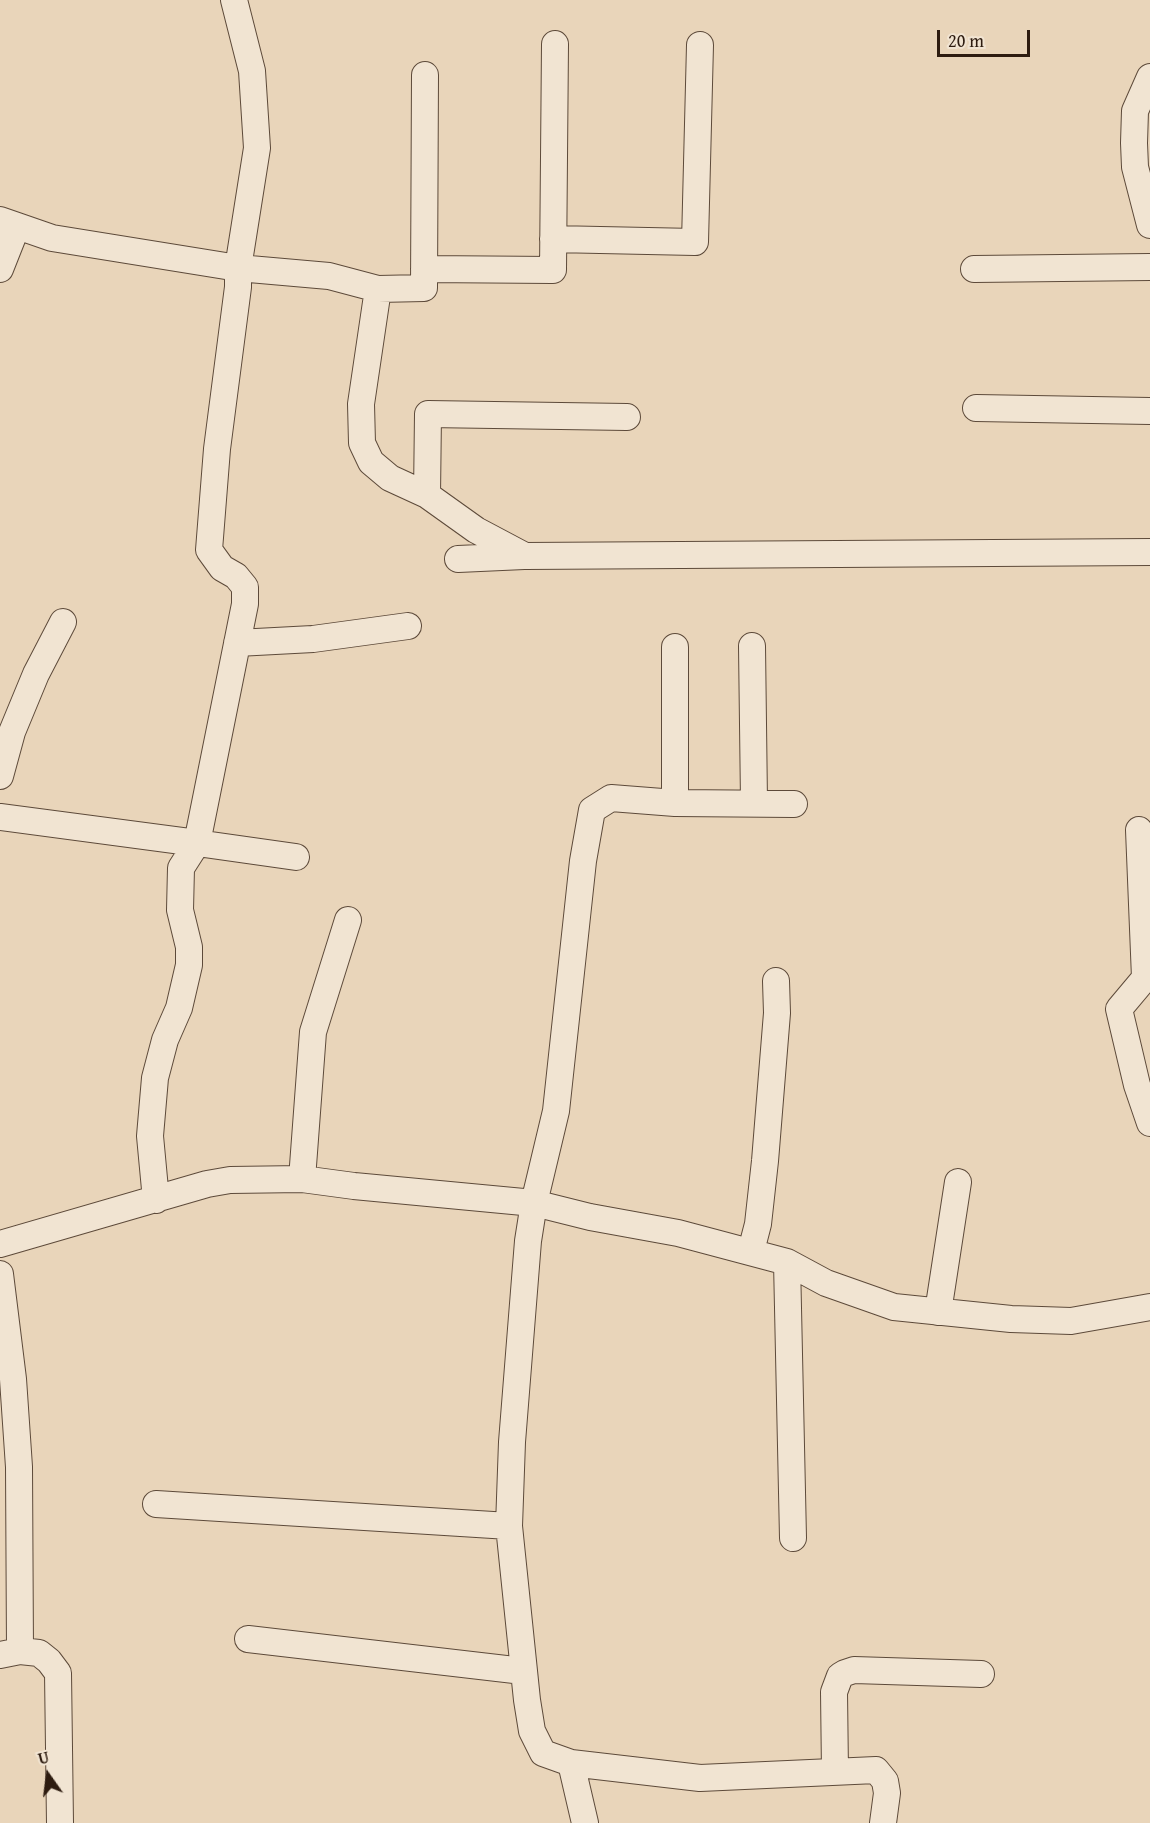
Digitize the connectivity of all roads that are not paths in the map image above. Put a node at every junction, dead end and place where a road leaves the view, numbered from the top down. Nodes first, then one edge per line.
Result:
1 (234, 0) edge
2 (555, 44) dead end
3 (700, 45) dead end
4 (426, 75) dead end
5 (1150, 77) edge
6 (1142, 146) edge
7 (9, 223) edge
8 (1150, 225) edge
9 (553, 239) junction
10 (1150, 267) edge
11 (238, 268) junction
12 (0, 269) edge
13 (424, 269) junction
14 (974, 269) dead end
15 (378, 289) junction
16 (976, 408) dead end
17 (1150, 411) edge
18 (627, 417) dead end
19 (427, 495) junction
20 (1150, 552) edge
21 (525, 556) junction
22 (458, 559) dead end
23 (63, 622) dead end
24 (408, 626) dead end
25 (237, 644) junction
26 (675, 646) dead end
27 (752, 646) dead end
28 (0, 776) edge
29 (754, 802) junction
30 (675, 803) junction
31 (794, 804) dead end
32 (0, 817) edge
33 (1139, 830) dead end
34 (197, 843) junction
35 (296, 857) dead end
36 (348, 920) dead end
37 (776, 981) dead end
38 (1150, 1123) edge
39 (302, 1179) junction
40 (958, 1182) dead end
41 (156, 1200) junction
42 (534, 1203) junction
43 (0, 1244) edge
44 (751, 1251) junction
45 (787, 1262) junction
46 (0, 1274) edge
47 (1150, 1307) edge
48 (938, 1312) junction
49 (156, 1504) dead end
50 (509, 1526) junction
51 (792, 1538) dead end
52 (248, 1640) dead end
53 (10, 1653) edge
54 (523, 1671) junction
55 (981, 1674) dead end
56 (571, 1763) junction
57 (835, 1772) junction
58 (60, 1823) edge
59 (585, 1823) edge
60 (883, 1823) edge

1 - 11 street
2 - 9 street
3 - 9 street
4 - 13 street
5 - 6 street
6 - 8 street
7 - 11 street
7 - 12 street
9 - 13 street
10 - 14 street
11 - 15 street
11 - 25 street
13 - 15 street
15 - 19 street
16 - 17 street
18 - 19 street
19 - 21 street
20 - 21 street
21 - 22 street
23 - 28 street
24 - 25 street
25 - 34 street
26 - 30 street
27 - 29 street
29 - 30 street
29 - 31 street
30 - 42 street
32 - 34 street
33 - 38 street
34 - 35 street
34 - 41 street
36 - 39 street
37 - 44 street
39 - 41 street
39 - 42 street
40 - 48 street
41 - 43 street
42 - 44 street
42 - 50 street
44 - 45 street
45 - 48 street
45 - 51 street
46 - 53 street
47 - 48 street
49 - 50 street
50 - 54 street
52 - 54 street
53 - 58 street
54 - 56 street
55 - 57 street
56 - 57 street
56 - 59 street
57 - 60 street

